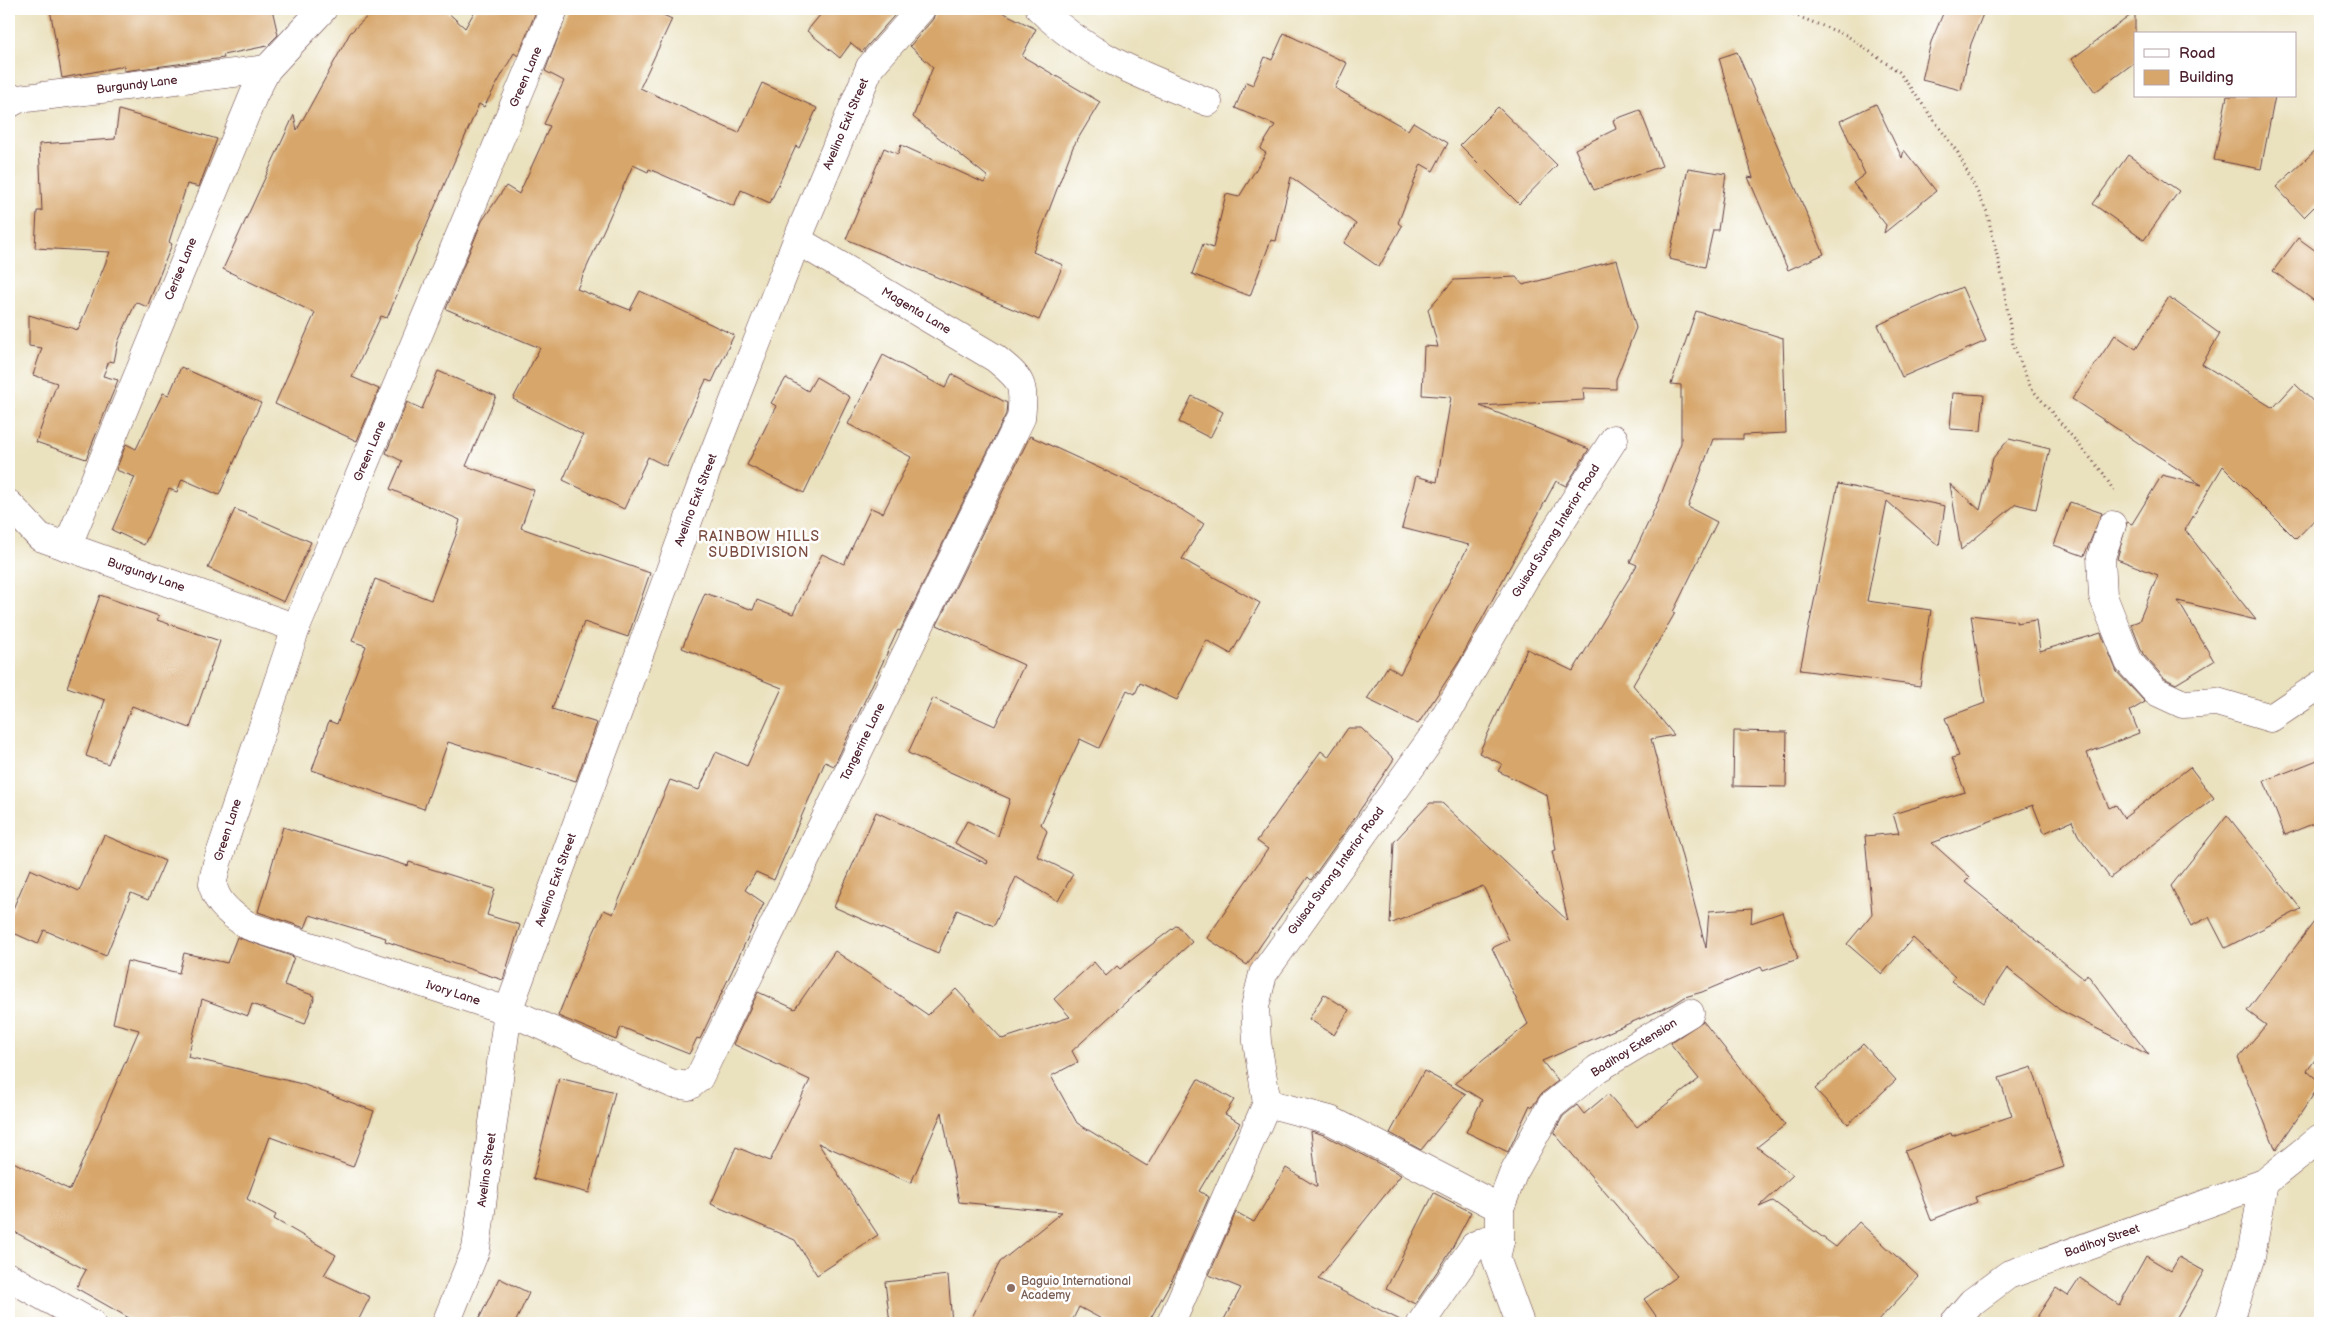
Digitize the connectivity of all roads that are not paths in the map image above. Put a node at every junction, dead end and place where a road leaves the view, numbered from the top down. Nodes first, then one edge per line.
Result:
1 (323, 9) edge
2 (554, 9) edge
3 (921, 9) edge
4 (1040, 9) edge
5 (267, 69) junction
6 (1208, 102) dead end
7 (9, 104) edge
8 (797, 240) junction
9 (1024, 392) joint
10 (1614, 439) dead end
11 (9, 504) edge
12 (2112, 525) road end
13 (67, 547) junction
14 (296, 628) junction
15 (2320, 685) edge
16 (220, 900) joint
17 (508, 1011) junction
18 (1690, 1013) dead end
19 (689, 1086) joint
20 (1267, 1102) junction
21 (2320, 1138) edge
22 (2264, 1183) junction
23 (1500, 1208) junction
24 (1500, 1241) junction
25 (9, 1277) edge
26 (91, 1323) edge
27 (446, 1323) edge
28 (1172, 1323) edge
29 (1421, 1323) edge
30 (1520, 1323) edge
31 (1954, 1323) edge
32 (2229, 1323) edge

1 - 5 street, Cerise Lane
2 - 14 street, Green Lane
3 - 8 street, Avelino Exit Street
4 - 6 street
5 - 7 street, Burgundy Lane
5 - 13 street, Cerise Lane
8 - 9 street, Magenta Lane
8 - 17 street, Avelino Exit Street
9 - 19 street, Tangerine Lane
10 - 20 street, Guisad Surong Interior Road
11 - 13 street, Burgundy Lane
12 - 15 street
13 - 14 street, Burgundy Lane
14 - 16 street, Green Lane
16 - 17 street, Ivory Lane
17 - 19 street, Ivory Lane
17 - 27 street, Avelino Street
18 - 23 street, Badihoy Extension
20 - 23 street
20 - 28 street
21 - 22 street, Badihoy Street
22 - 31 street, Badihoy Street
22 - 32 street
23 - 24 street, Badihoy Extension
24 - 29 street
24 - 30 street, Badihoy Extension
25 - 26 street

